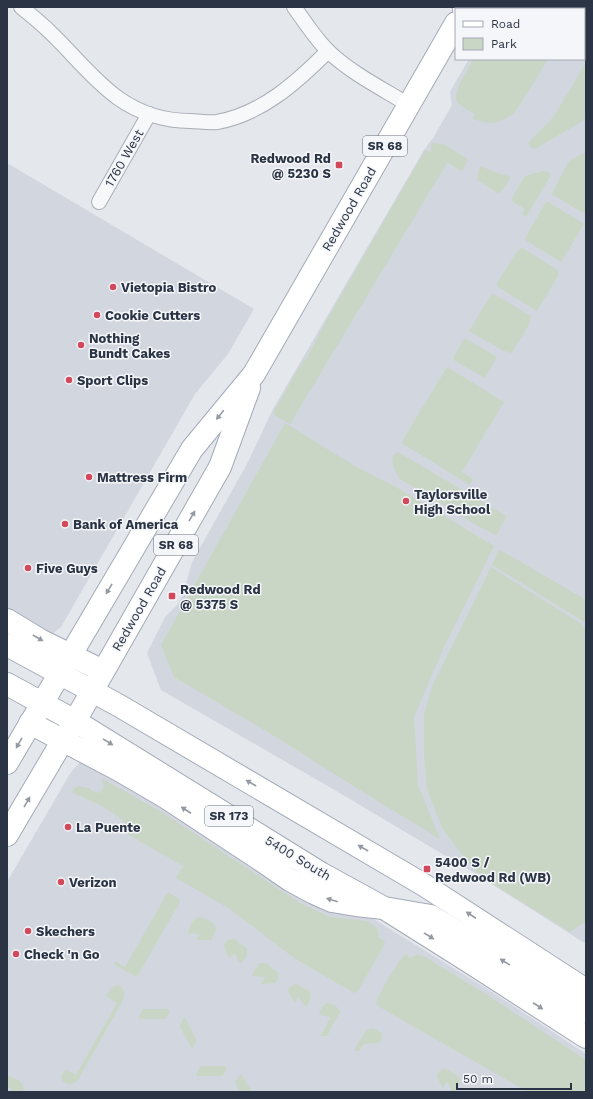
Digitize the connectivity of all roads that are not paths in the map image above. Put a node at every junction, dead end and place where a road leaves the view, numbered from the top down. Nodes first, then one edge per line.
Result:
1 (20, 7) edge
2 (294, 7) edge
3 (455, 25) edge
4 (328, 51) junction
5 (409, 105) junction
6 (149, 114) junction
7 (99, 202) dead end
8 (254, 374) junction
9 (7, 620) edge
10 (7, 646) edge
11 (70, 655) junction
12 (103, 672) junction
13 (59, 674) junction
14 (7, 684) edge
15 (92, 691) junction
16 (42, 702) junction
17 (75, 721) junction
18 (30, 723) junction
19 (63, 740) junction
20 (7, 763) edge
21 (7, 835) edge
22 (384, 908) junction
23 (586, 990) edge
24 (586, 1012) edge
25 (586, 1037) edge

1 - 6 street
2 - 4 street
3 - 5 main road, Redwood Road / SR 68
4 - 5 street
4 - 6 street
5 - 8 main road, Redwood Road / SR 68
6 - 7 street, 1760 West
8 -> 11 main road, Redwood Road / SR 68
12 -> 8 main road, Redwood Road / SR 68
9 -> 11 main road
10 - 13 main road, SR 173
11 - 12 main road
11 - 13 main road, Redwood Road / SR 68
12 - 15 main road, Redwood Road / SR 68
13 - 15 main road, SR 173
13 - 16 main road, Redwood Road / SR 68
14 - 16 main road, 5400 South / SR 173
15 - 17 main road, Redwood Road / SR 68
23 -> 15 main road, SR 173
16 - 17 main road, 5400 South / SR 173
16 - 18 main road, Redwood Road / SR 68
17 - 19 main road, Redwood Road / SR 68
17 -> 22 main road, 5400 South / SR 173
18 - 19 main road
18 -> 20 main road, Redwood Road / SR 68
21 -> 19 main road, Redwood Road / SR 68
22 -> 19 main road
24 -> 22 main road
22 -> 25 main road, 5400 South / SR 173

